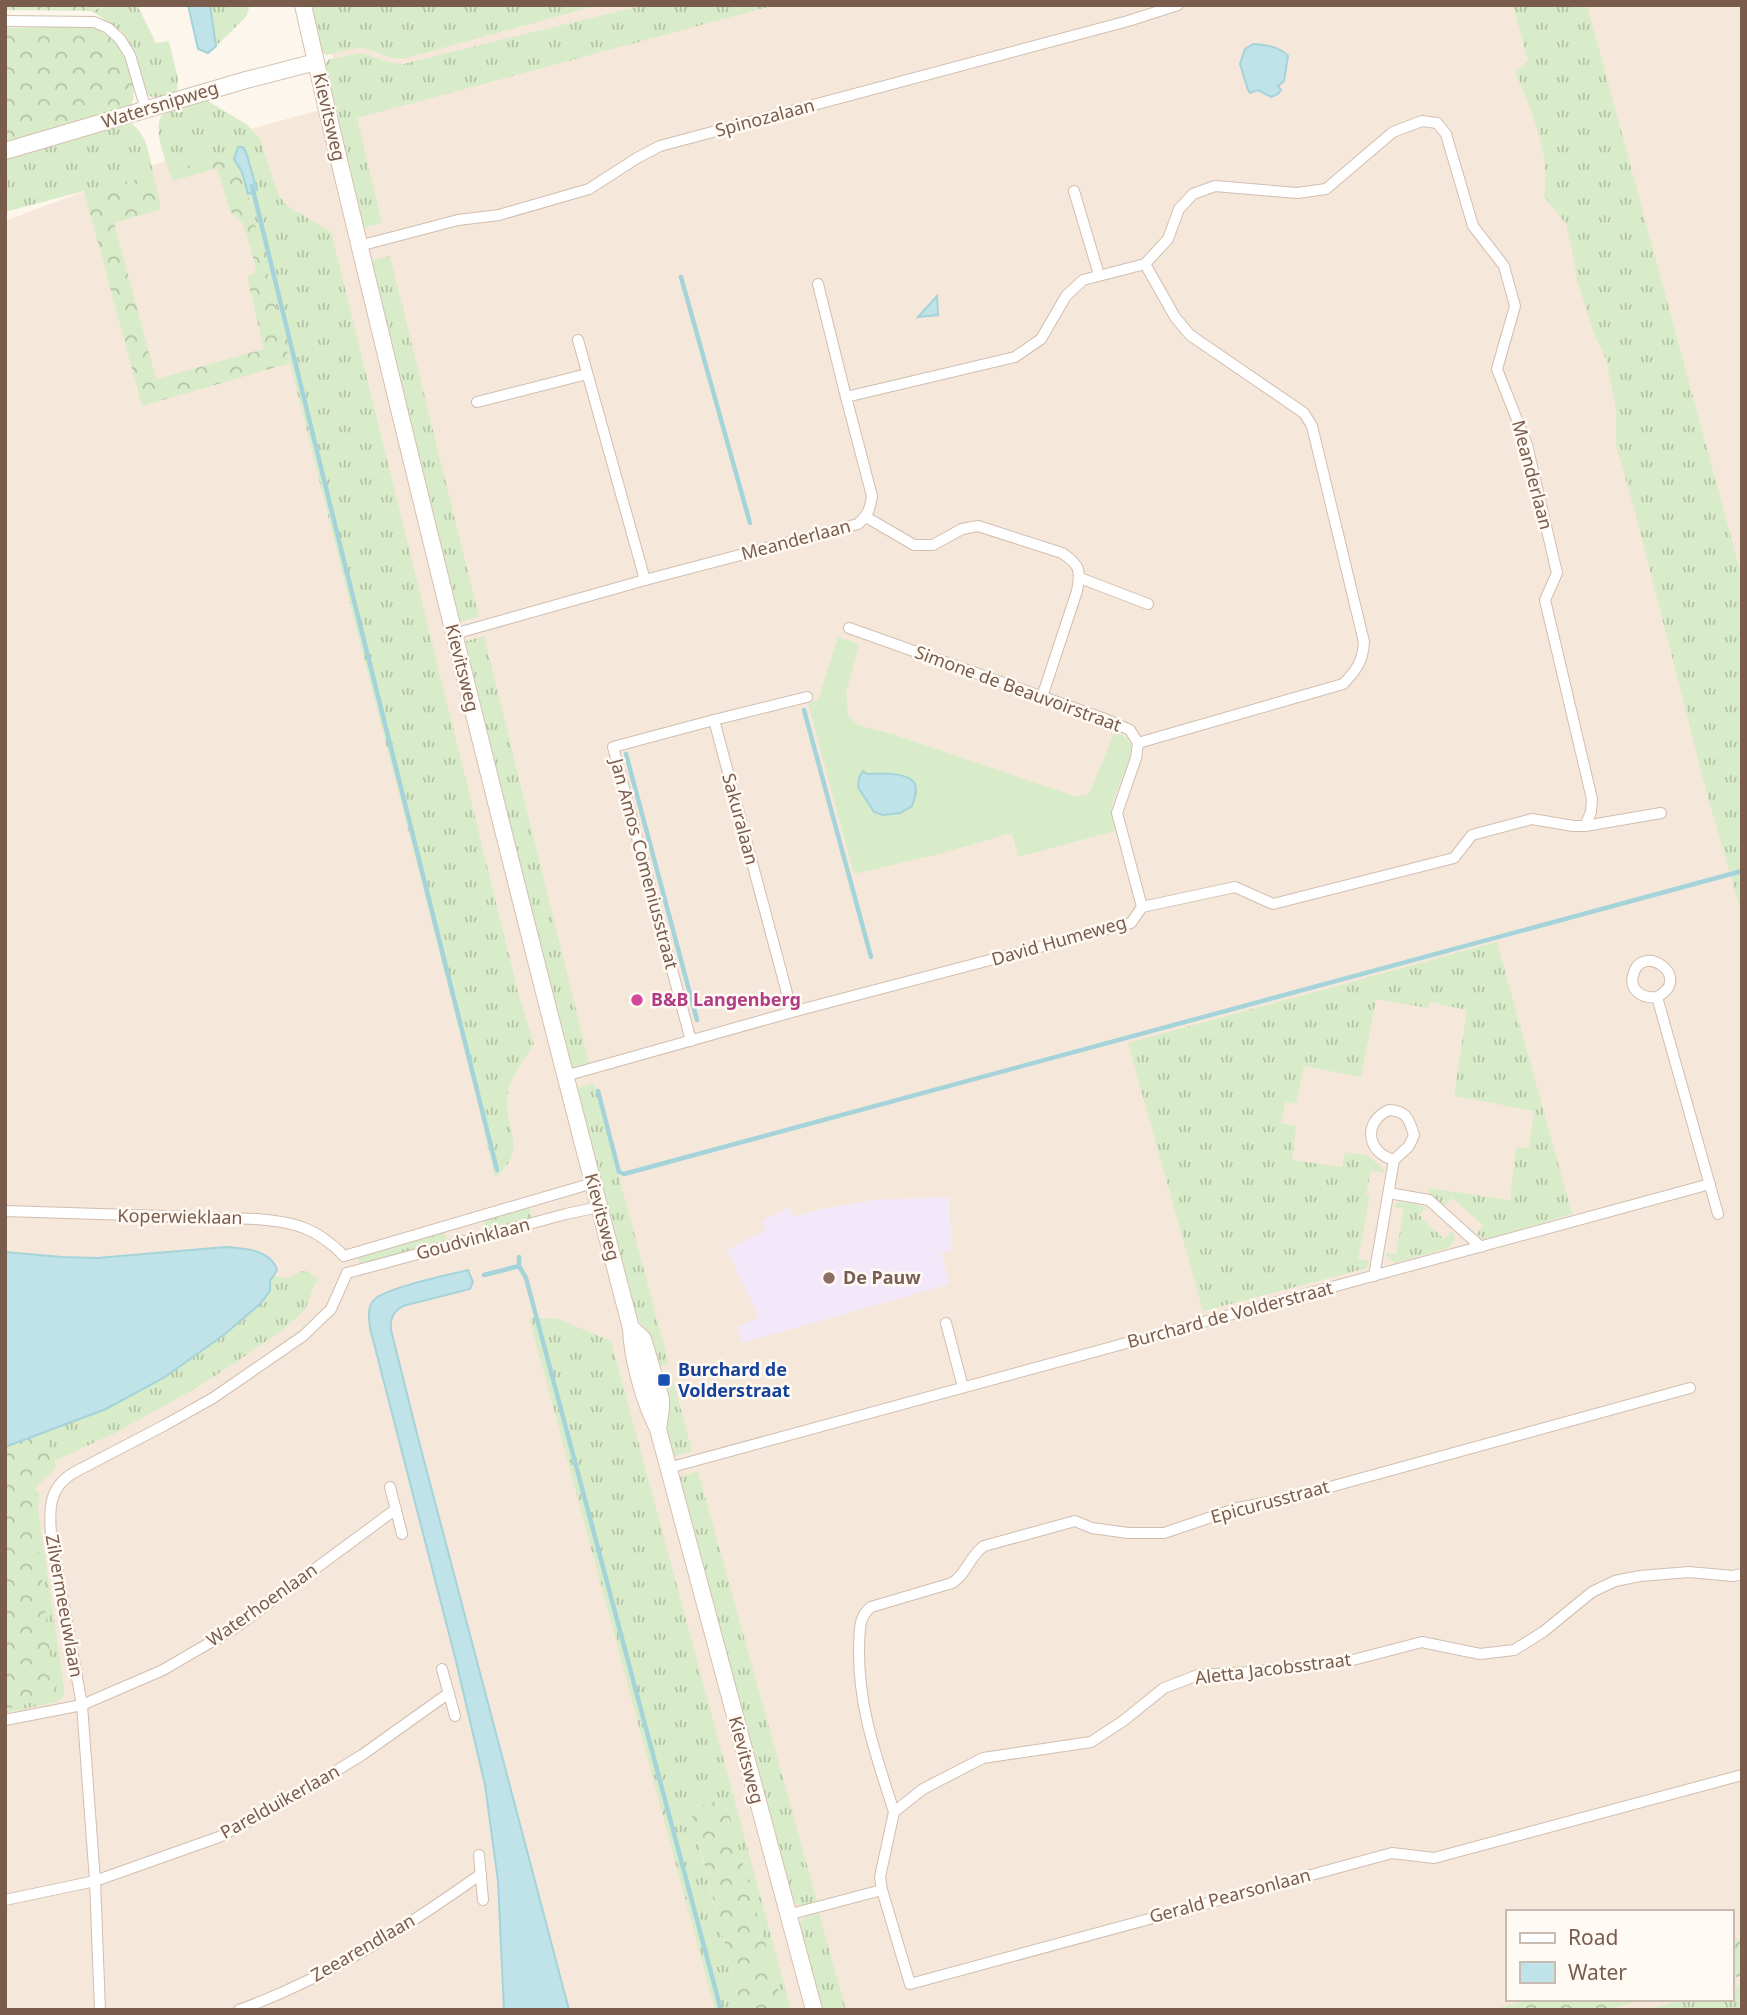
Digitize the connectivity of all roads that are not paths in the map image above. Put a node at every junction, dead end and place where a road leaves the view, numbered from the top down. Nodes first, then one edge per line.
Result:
1 (303, 5) edge
2 (1178, 5) edge
3 (5, 21) edge
4 (316, 62) junction
5 (146, 110) junction
6 (5, 151) edge
7 (1074, 191) dead end
8 (359, 246) junction
9 (1145, 264) junction
10 (1099, 275) junction
11 (818, 284) dead end
12 (578, 340) dead end
13 (587, 374) junction
14 (846, 397) junction
15 (477, 402) dead end
16 (866, 517) junction
17 (1080, 578) junction
18 (645, 580) junction
19 (1148, 604) dead end
20 (849, 628) dead end
21 (454, 634) junction
22 (807, 697) dead end
23 (1042, 697) junction
24 (713, 720) junction
25 (1138, 743) junction
26 (1661, 813) dead end
27 (1585, 825) junction
28 (1142, 907) junction
29 (1657, 997) dead end
30 (792, 1012) junction
31 (691, 1041) junction
32 (565, 1076) junction
33 (1394, 1160) junction
34 (593, 1183) junction
35 (1710, 1184) junction
36 (1389, 1193) junction
37 (599, 1207) junction
38 (5, 1212) edge
39 (1718, 1214) dead end
40 (1481, 1247) junction
41 (344, 1256) junction
42 (347, 1273) junction
43 (1374, 1276) junction
44 (946, 1323) dead end
45 (964, 1387) junction
46 (1690, 1388) dead end
47 (668, 1468) junction
48 (390, 1487) dead end
49 (396, 1509) junction
50 (402, 1534) dead end
51 (1742, 1574) edge
52 (442, 1669) dead end
53 (449, 1693) junction
54 (82, 1705) junction
55 (455, 1717) dead end
56 (5, 1720) edge
57 (1742, 1775) edge
58 (894, 1811) junction
59 (479, 1855) dead end
60 (481, 1874) junction
61 (95, 1881) junction
62 (882, 1889) junction
63 (5, 1900) edge
64 (483, 1900) dead end
65 (787, 1915) junction
66 (100, 2010) edge
67 (239, 2010) edge
68 (814, 2010) edge

1 - 4 street, Kievitsweg
2 - 8 street, Spinozalaan
3 - 5 street
4 - 5 street, Watersnipweg
4 - 8 street, Kievitsweg
5 - 6 street, Watersnipweg
7 - 10 street
8 - 21 street, Kievitsweg
9 - 10 street
9 - 25 street
9 - 27 street, Meanderlaan
10 - 14 street
11 - 14 street, Meanderlaan
12 - 13 street
13 - 15 street
13 - 18 street
14 - 16 street, Meanderlaan
16 - 17 street
16 - 18 street, Meanderlaan
17 - 19 street
17 - 23 street
18 - 21 street, Meanderlaan
20 - 23 street, Simone de Beauvoirstraat
21 - 32 street, Kievitsweg
22 - 24 street
23 - 25 street, Simone de Beauvoirstraat
24 - 30 street, Sakuralaan
24 - 31 street, Jan Amos Comeniusstraat
25 - 28 street, Simone de Beauvoirstraat
26 - 27 street, David Humeweg
27 - 28 street, David Humeweg
28 - 30 street, David Humeweg
29 - 35 street
30 - 31 street, David Humeweg
31 - 32 street, David Humeweg
32 - 34 street, Kievitsweg
33 - 33 street
33 - 36 street
34 - 37 street, Kievitsweg
34 - 41 street, Goudvinklaan
35 - 39 street
35 - 40 street, Burchard de Volderstraat
36 - 40 street
36 - 43 street
37 - 42 street, Goudvinklaan
37 - 47 street, Kievitsweg
38 - 41 street, Koperwieklaan
40 - 43 street, Burchard de Volderstraat
41 - 42 street
42 - 54 street, Zilvermeeuwlaan
43 - 45 street, Burchard de Volderstraat
44 - 45 street
45 - 47 street, Burchard de Volderstraat
46 - 58 street, Epicurusstraat
47 - 65 street, Kievitsweg
48 - 49 street
49 - 50 street
49 - 54 street, Waterhoenlaan
51 - 58 street, Aletta Jacobsstraat
52 - 53 street
53 - 55 street
53 - 61 street, Parelduikerlaan
54 - 56 street, Waterhoenlaan
54 - 61 street, Zilvermeeuwlaan
57 - 62 street, Gerald Pearsonlaan
58 - 62 street
59 - 60 street
60 - 64 street
60 - 67 street, Zeearendlaan
61 - 63 street, Parelduikerlaan
61 - 66 street, Zilvermeeuwlaan
62 - 65 street
65 - 68 street, Kievitsweg

